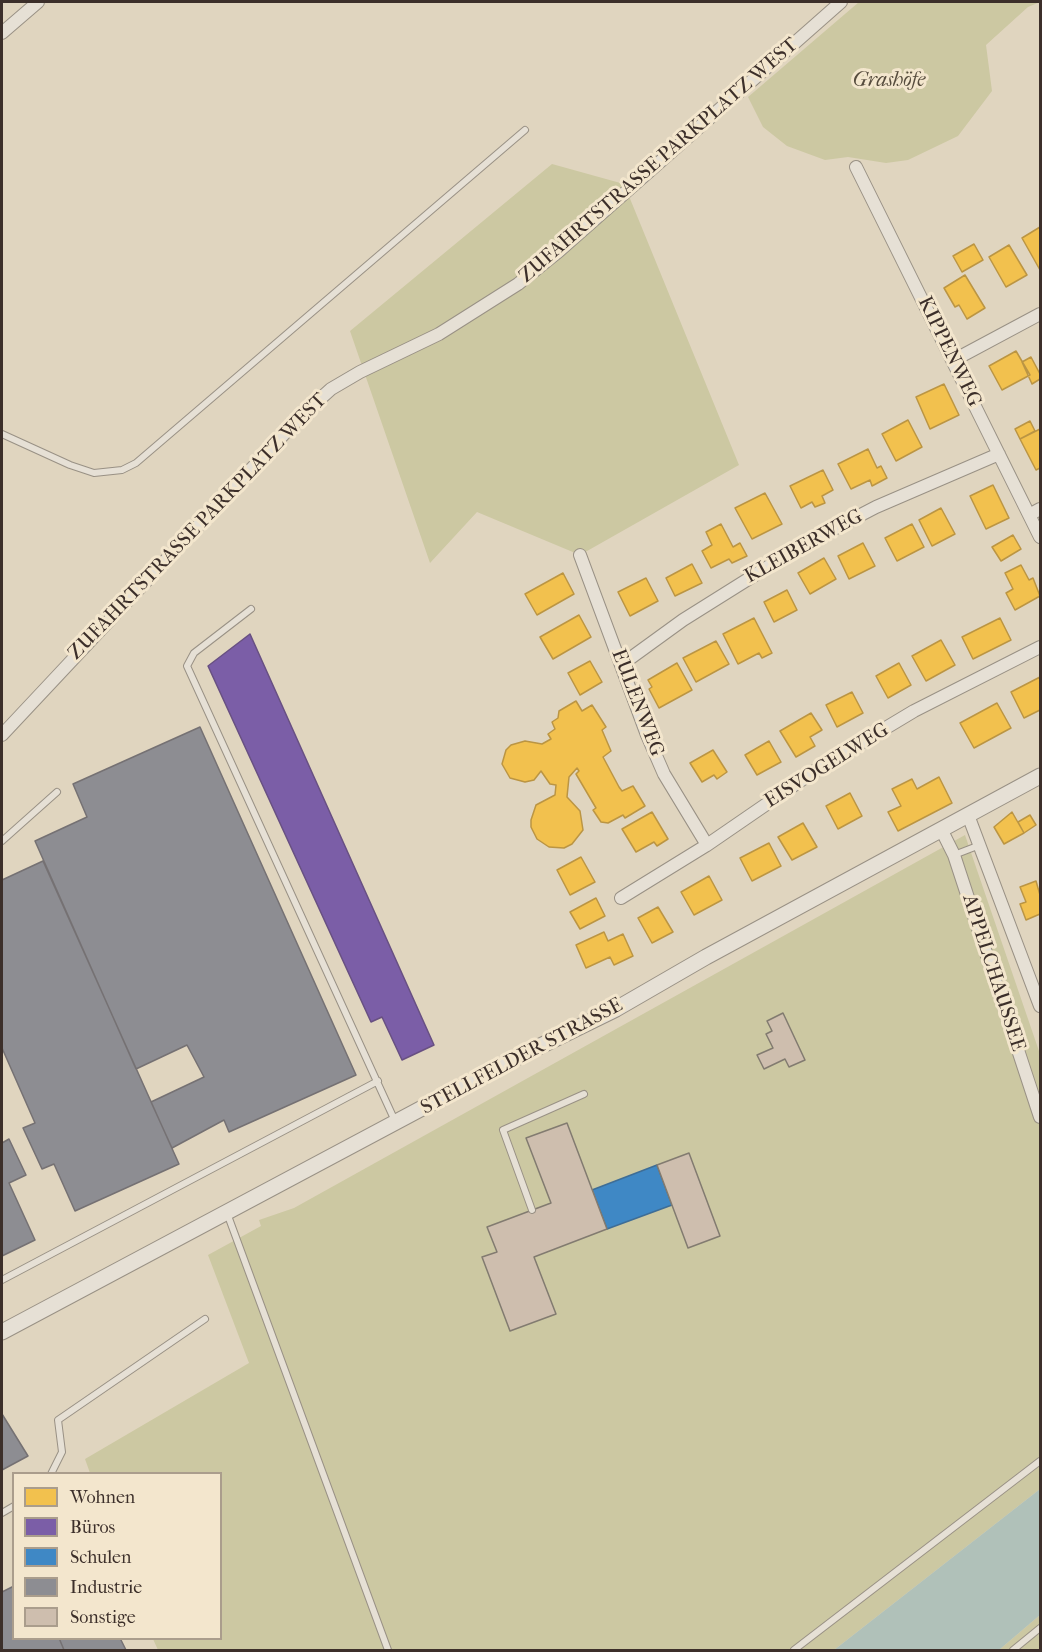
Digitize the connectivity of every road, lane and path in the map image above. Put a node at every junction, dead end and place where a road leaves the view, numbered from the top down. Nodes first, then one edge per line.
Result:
1 (38, 2) edge
2 (841, 2) edge
3 (2, 33) edge
4 (525, 130) dead end
5 (856, 167) dead end
6 (1041, 314) edge
7 (954, 360) junction
8 (2, 434) edge
9 (999, 454) junction
10 (1035, 512) edge
11 (1041, 537) edge
12 (580, 555) dead end
13 (251, 609) dead end
14 (1041, 647) edge
15 (621, 664) junction
16 (2, 735) edge
17 (1041, 776) edge
18 (57, 792) dead end
19 (968, 815) junction
20 (941, 829) junction
21 (2, 841) edge
22 (707, 845) junction
23 (980, 845) junction
24 (954, 855) junction
25 (621, 898) dead end
26 (1041, 1006) edge
27 (378, 1081) junction
28 (584, 1094) dead end
29 (1041, 1118) edge
30 (396, 1123) junction
31 (532, 1210) dead end
32 (226, 1213) junction
33 (2, 1280) edge
34 (205, 1318) dead end
35 (2, 1332) edge
36 (1041, 1461) edge
37 (52, 1472) edge
38 (1041, 1628) edge
39 (388, 1650) edge
40 (795, 1650) edge
41 (1013, 1650) edge

1 - 3 street
2 - 16 street, ZUFAHRTSTRASSE PARKPLATZ WEST
4 - 8 lane
5 - 7 street, KIPPENWEG
6 - 7 street
7 - 9 street, KIPPENWEG
9 - 10 street, KIPPENWEG
9 - 15 street, KLEIBERWEG
10 - 11 street, KIPPENWEG
12 - 15 street, EULENWEG
13 - 27 lane
14 - 22 street, EISVOGELWEG
15 - 22 street, EULENWEG
17 - 19 street, STELLFELDER STRASSE
18 - 21 lane
19 - 20 street, STELLFELDER STRASSE
19 - 23 street
20 - 24 street, APPELCHAUSSEE
20 - 30 street, STELLFELDER STRASSE
22 - 25 street, EISVOGELWEG
23 - 24 lane
23 - 26 street
24 - 29 street, APPELCHAUSSEE
27 - 30 lane
27 - 33 lane
28 - 31 lane
30 - 32 street, STELLFELDER STRASSE
32 - 35 street, STELLFELDER STRASSE
32 - 39 lane
34 - 37 lane
36 - 40 lane
38 - 41 lane

